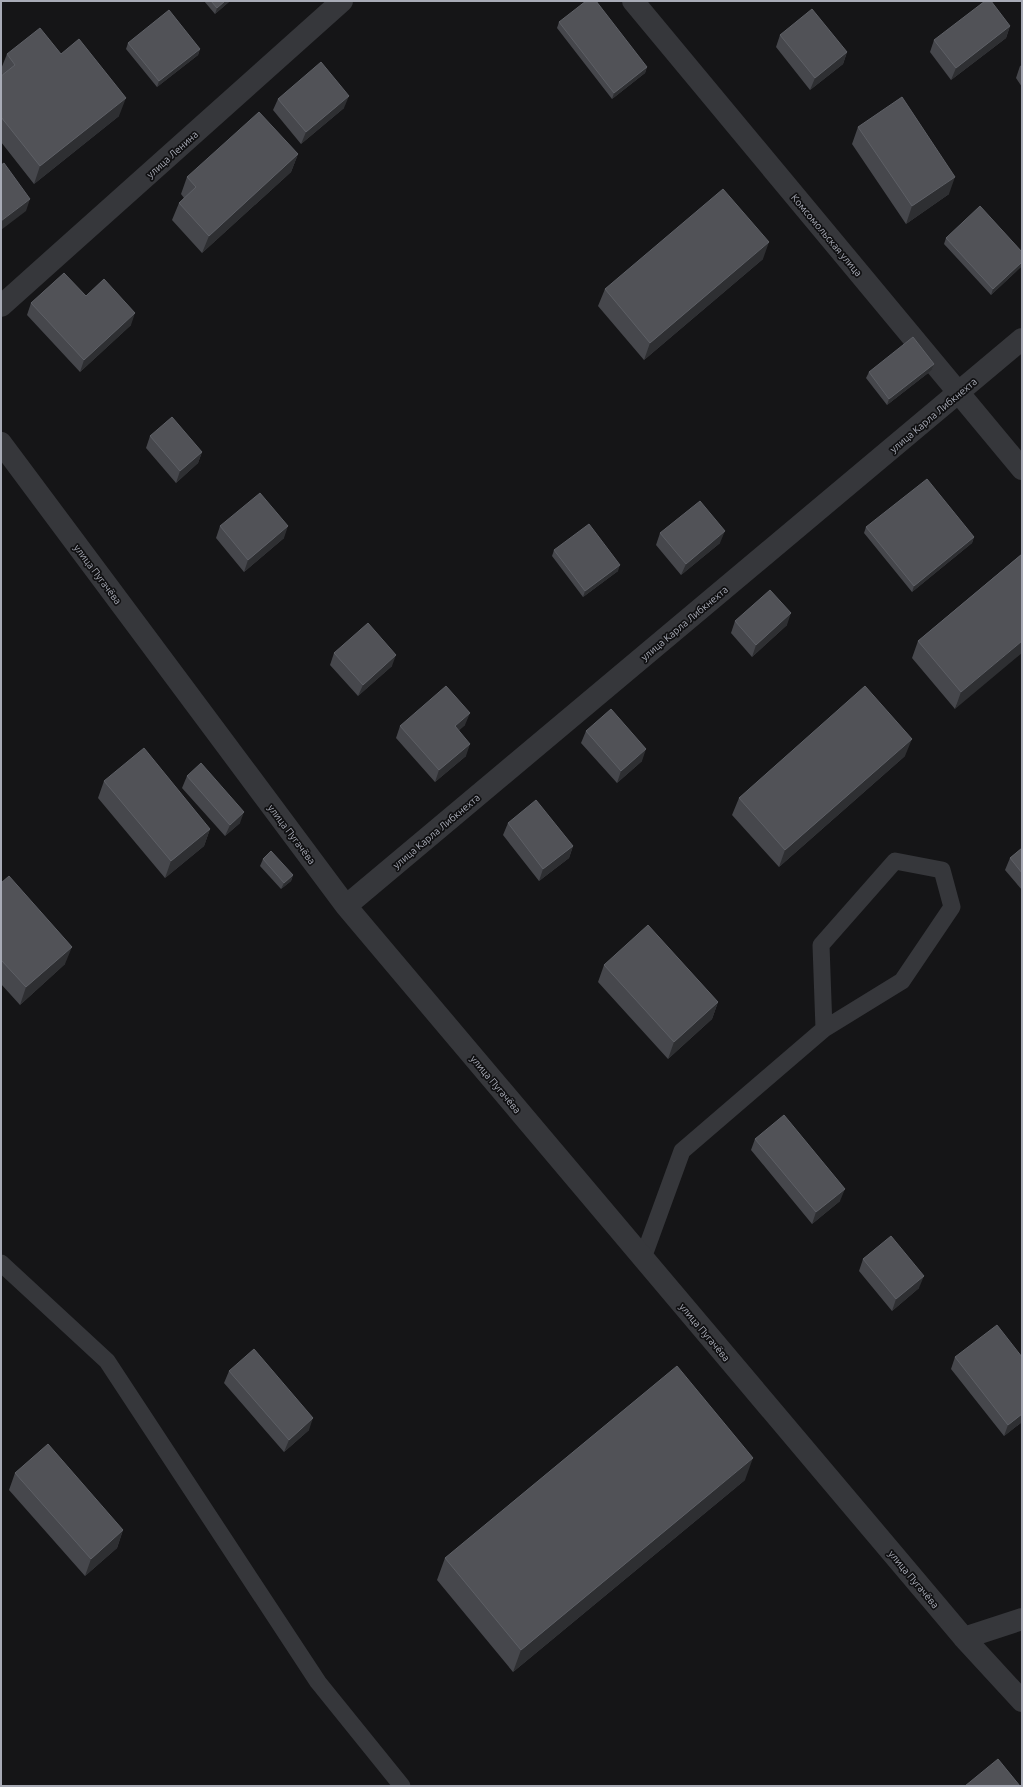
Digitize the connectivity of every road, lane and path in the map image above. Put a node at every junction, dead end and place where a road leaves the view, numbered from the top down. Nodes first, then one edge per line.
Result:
1 (342, 1) edge
2 (633, 1) edge
3 (1, 306) edge
4 (1022, 339) edge
5 (958, 394) junction
6 (1, 443) edge
7 (1022, 469) edge
8 (346, 906) junction
9 (824, 1029) junction
10 (643, 1258) junction
11 (1, 1263) edge
12 (1022, 1619) edge
13 (964, 1638) junction
14 (1022, 1702) edge
15 (402, 1786) edge

1 - 3 street, улица Ленина
2 - 5 street, Комсомольская улица
4 - 5 street, улица Карла Либкнехта
5 - 7 street, Комсомольская улица
5 - 8 street, улица Карла Либкнехта
6 - 8 street, улица Пугачёва
8 - 10 street, улица Пугачёва
9 - 9 lane
9 - 10 lane
10 - 13 street, улица Пугачёва
11 - 15 lane
12 - 13 street
13 - 14 street, улица Пугачёва

